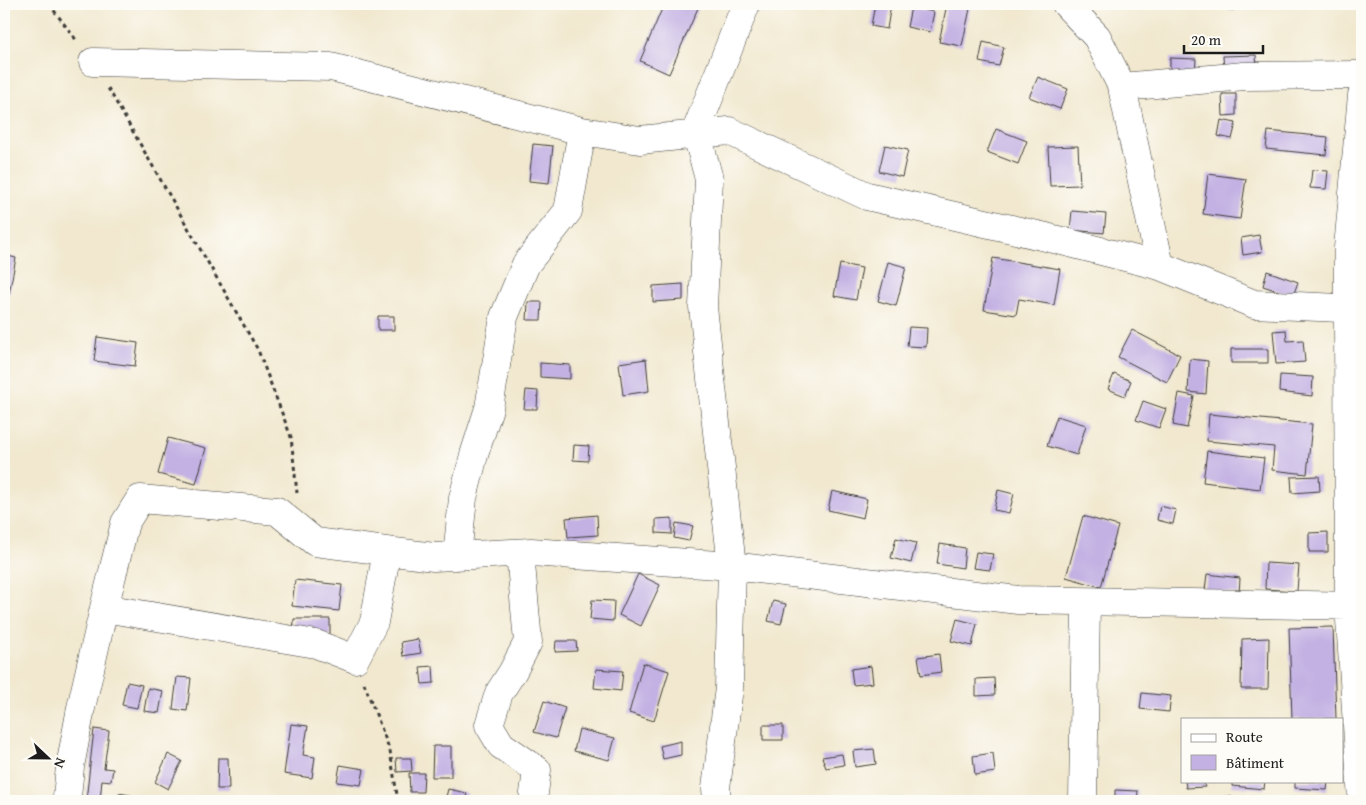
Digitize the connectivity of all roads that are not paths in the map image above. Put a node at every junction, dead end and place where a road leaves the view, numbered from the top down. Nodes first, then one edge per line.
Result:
1 (746, 4) edge
2 (1066, 4) edge
3 (92, 62) road end
4 (1362, 75) edge
5 (1122, 87) junction
6 (1362, 95) edge
7 (582, 132) junction
8 (696, 134) junction
9 (1160, 266) junction
10 (1355, 309) edge
11 (387, 551) junction
12 (520, 553) junction
13 (458, 556) junction
14 (732, 566) junction
15 (1086, 602) junction
16 (1356, 605) edge
17 (104, 608) junction
18 (1362, 800) edge
19 (68, 801) edge
20 (533, 801) edge
21 (717, 801) edge
22 (1083, 801) edge

1 - 8 street
2 - 5 street
3 - 7 street
4 - 5 street
5 - 9 street
6 - 10 street
7 - 8 street
7 - 13 street
8 - 9 street
8 - 14 street
9 - 10 street
10 - 16 street
11 - 13 street
11 - 17 street
11 - 17 street
12 - 13 street
12 - 14 street
12 - 20 street
14 - 15 street
14 - 21 street
15 - 16 street
15 - 22 street
16 - 18 street
17 - 19 street

